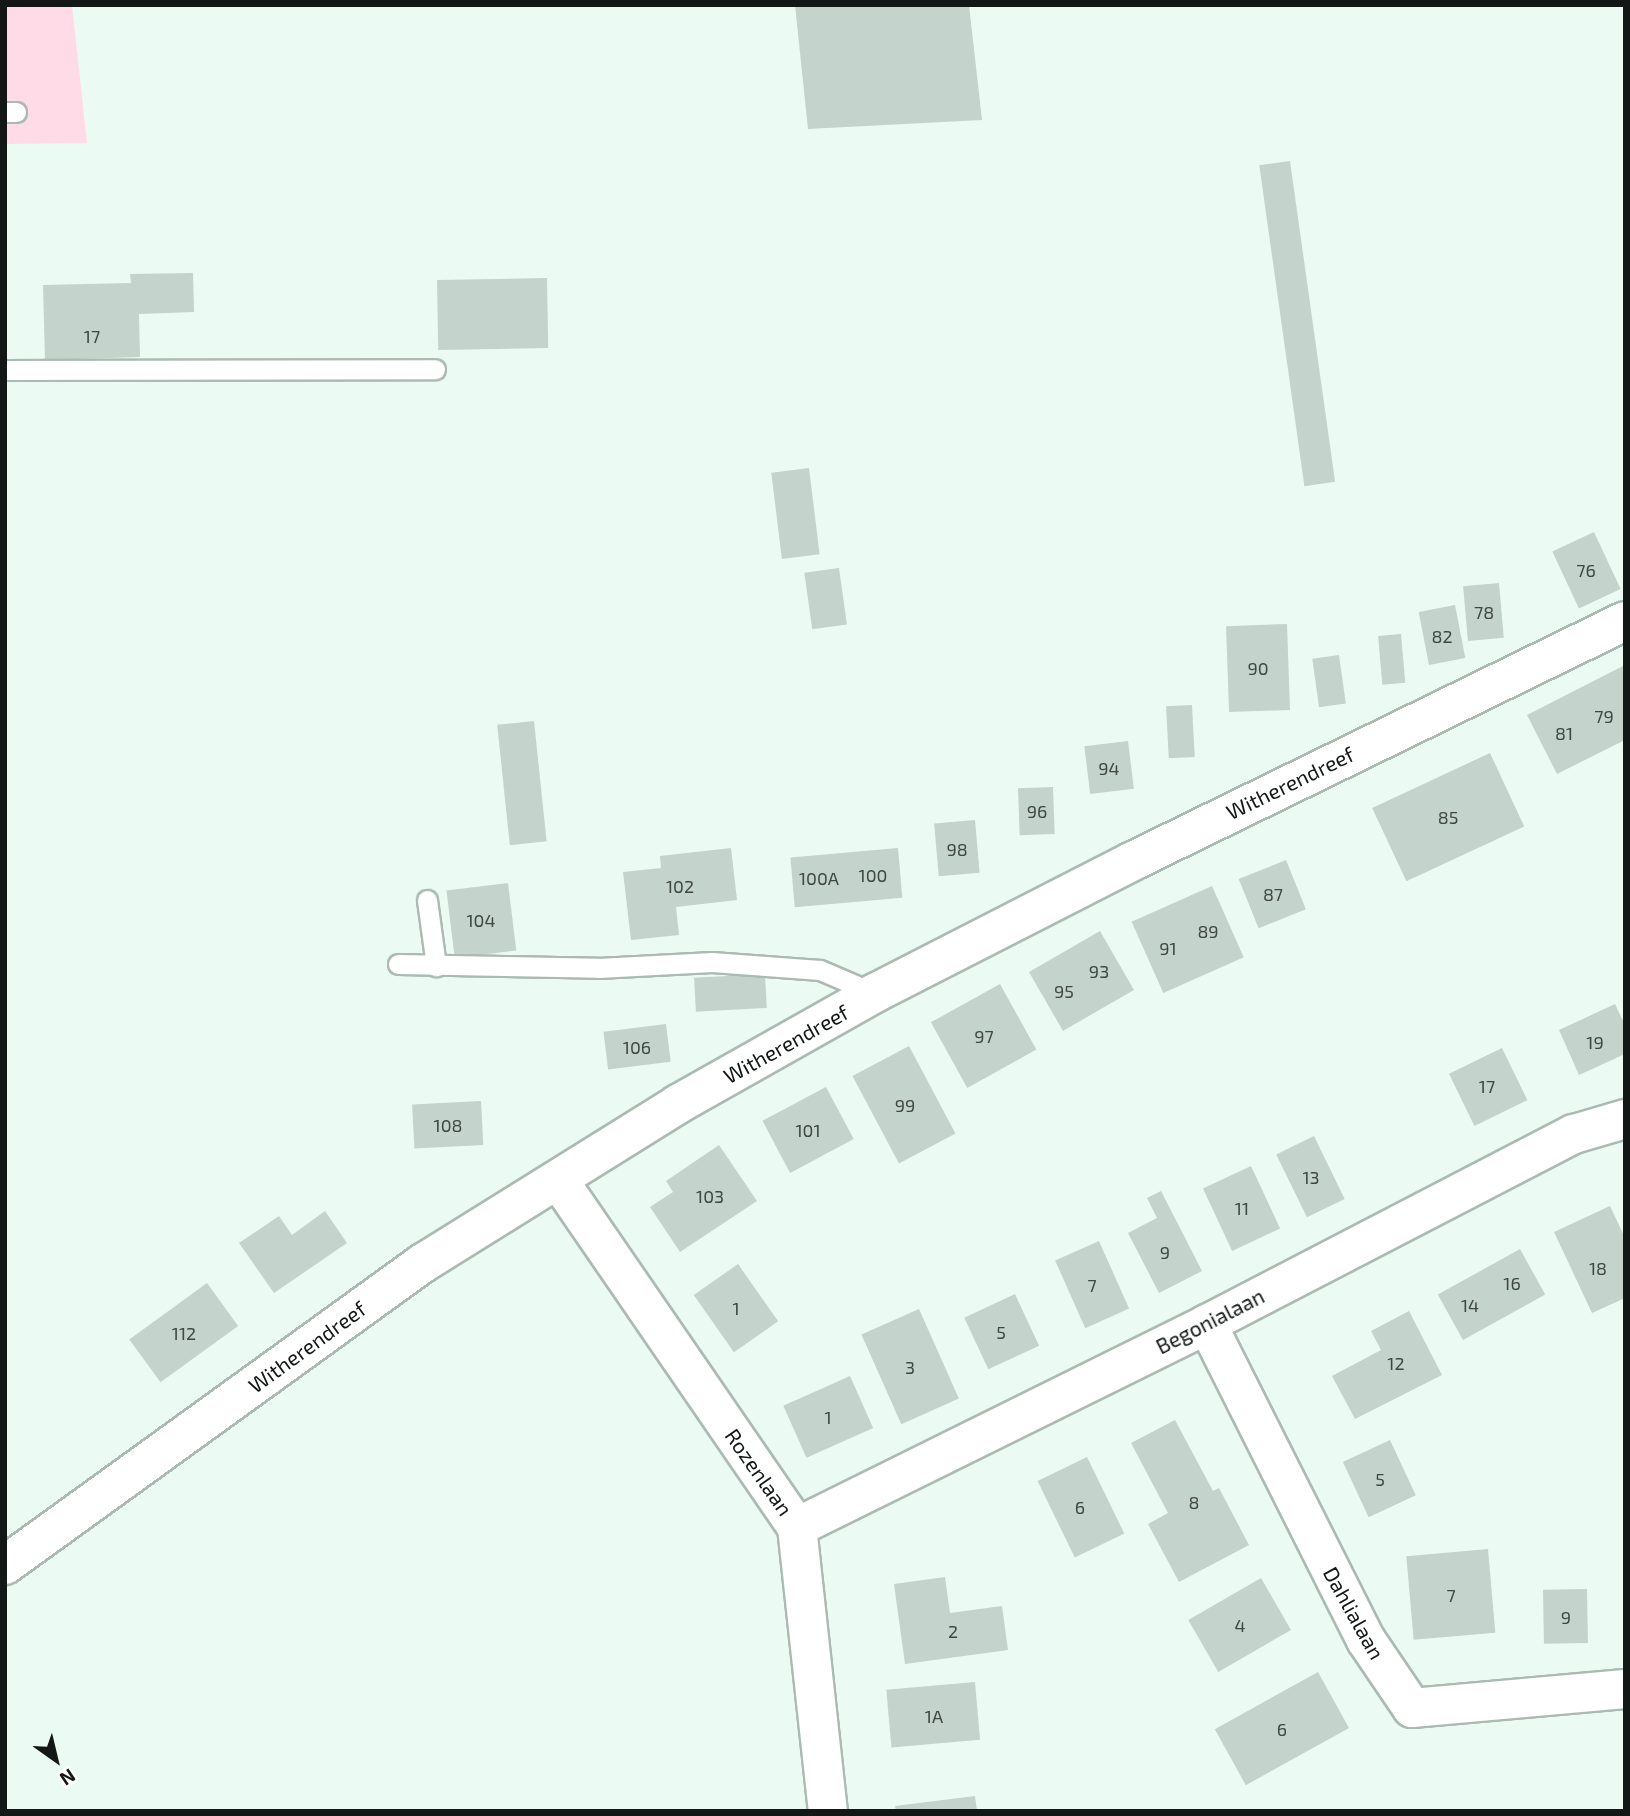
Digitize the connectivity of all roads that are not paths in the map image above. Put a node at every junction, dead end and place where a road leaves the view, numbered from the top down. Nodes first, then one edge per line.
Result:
1 (435, 369) dead end
2 (5, 370) edge
3 (1625, 621) edge
4 (426, 900) dead end
5 (398, 964) dead end
6 (436, 966) junction
7 (875, 993) junction
8 (1625, 1119) edge
9 (559, 1181) junction
10 (1207, 1324) junction
11 (797, 1527) junction
12 (5, 1565) edge
13 (1625, 1689) edge
14 (828, 1811) edge

1 - 2 lane
3 - 7 street, Witherendreef
4 - 6 lane
5 - 6 lane
6 - 7 lane
7 - 9 street, Witherendreef
8 - 10 street, Begonialaan
9 - 11 street, Rozenlaan
9 - 12 street, Witherendreef
10 - 11 street, Begonialaan
10 - 13 street, Dahlialaan
11 - 14 street, Rozenlaan

